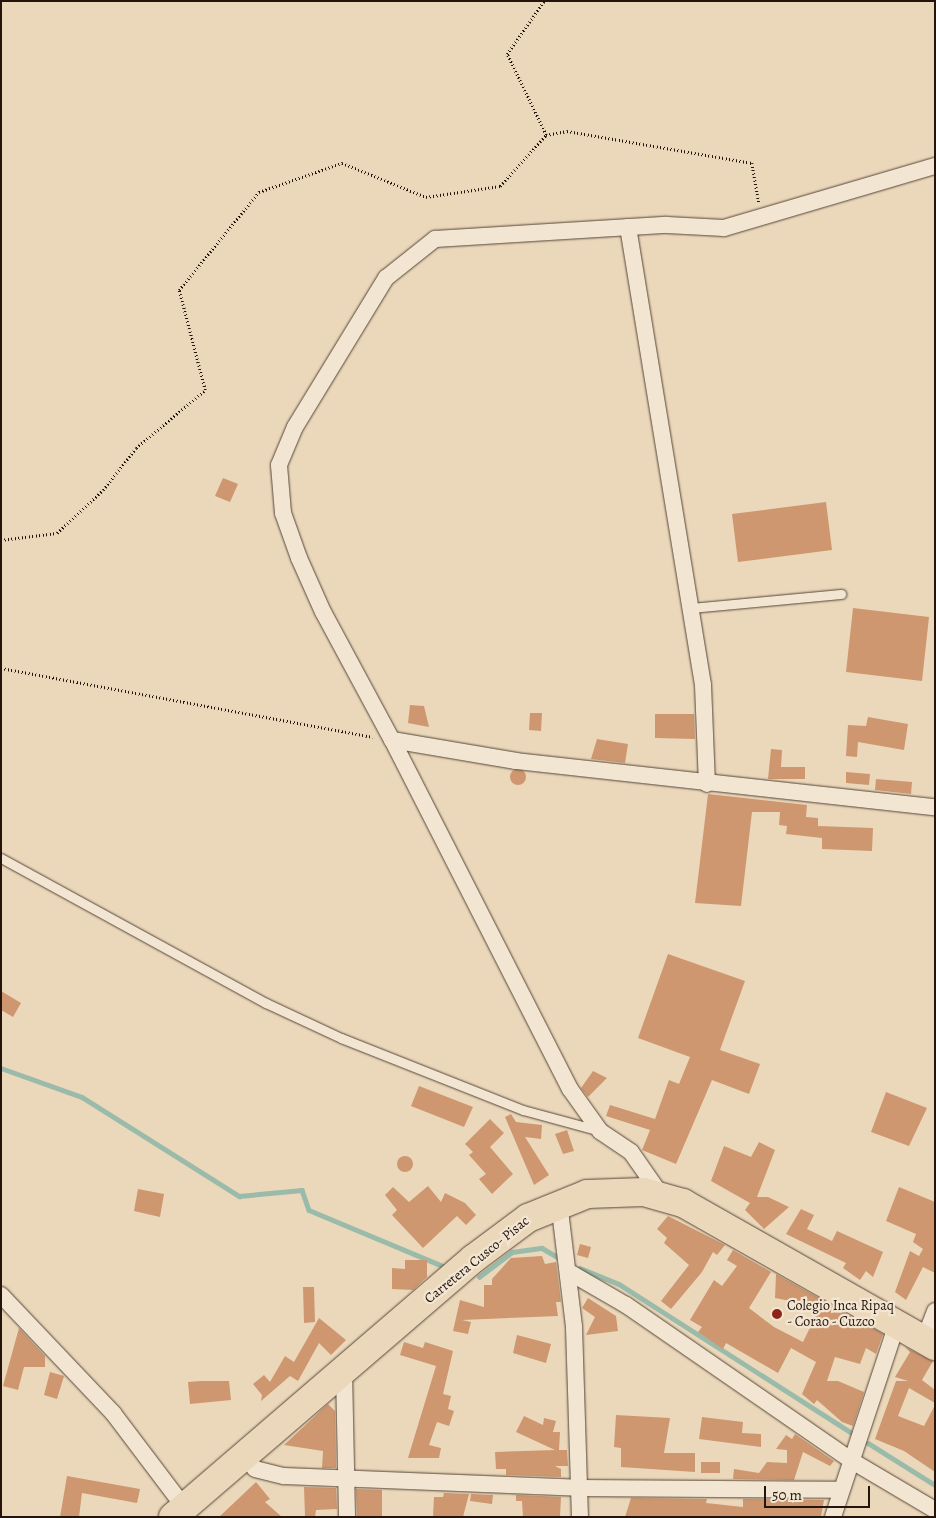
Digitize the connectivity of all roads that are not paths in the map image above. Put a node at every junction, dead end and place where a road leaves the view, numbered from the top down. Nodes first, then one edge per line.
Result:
1 (935, 166) edge
2 (628, 227) junction
3 (841, 594) dead end
4 (690, 608) junction
5 (392, 740) junction
6 (707, 784) junction
7 (935, 808) edge
8 (1, 858) edge
9 (600, 1131) junction
10 (661, 1195) junction
11 (555, 1204) junction
12 (568, 1272) junction
13 (1, 1295) edge
14 (935, 1311) edge
15 (897, 1324) junction
16 (929, 1343) edge
17 (344, 1372) junction
18 (243, 1456) junction
19 (852, 1461) junction
20 (348, 1479) junction
21 (578, 1488) junction
22 (841, 1490) junction
23 (935, 1510) edge
24 (178, 1512) edge
25 (347, 1517) edge
26 (580, 1517) edge
27 (833, 1517) edge

1 - 2 street
2 - 4 street
2 - 5 street
3 - 4 lane
4 - 6 street
5 - 6 street
5 - 9 street
6 - 7 street
8 - 9 lane
9 - 10 street
10 - 11 highway, Carretera Cusco- Pisac
10 - 15 highway, Carretera Cusco- Pisac
11 - 12 street
11 - 17 highway, Carretera Cusco- Pisac
12 - 19 street
12 - 21 street
13 - 24 street
14 - 16 street
15 - 16 highway, Carretera Cusco- Pisac
15 - 19 street
17 - 18 highway, Carretera Cusco- Pisac
17 - 20 street
18 - 20 street
18 - 24 highway, Carretera Cusco- Pisac
19 - 22 street
19 - 23 street
20 - 21 street
20 - 25 street
21 - 22 street
21 - 26 street
22 - 27 street

